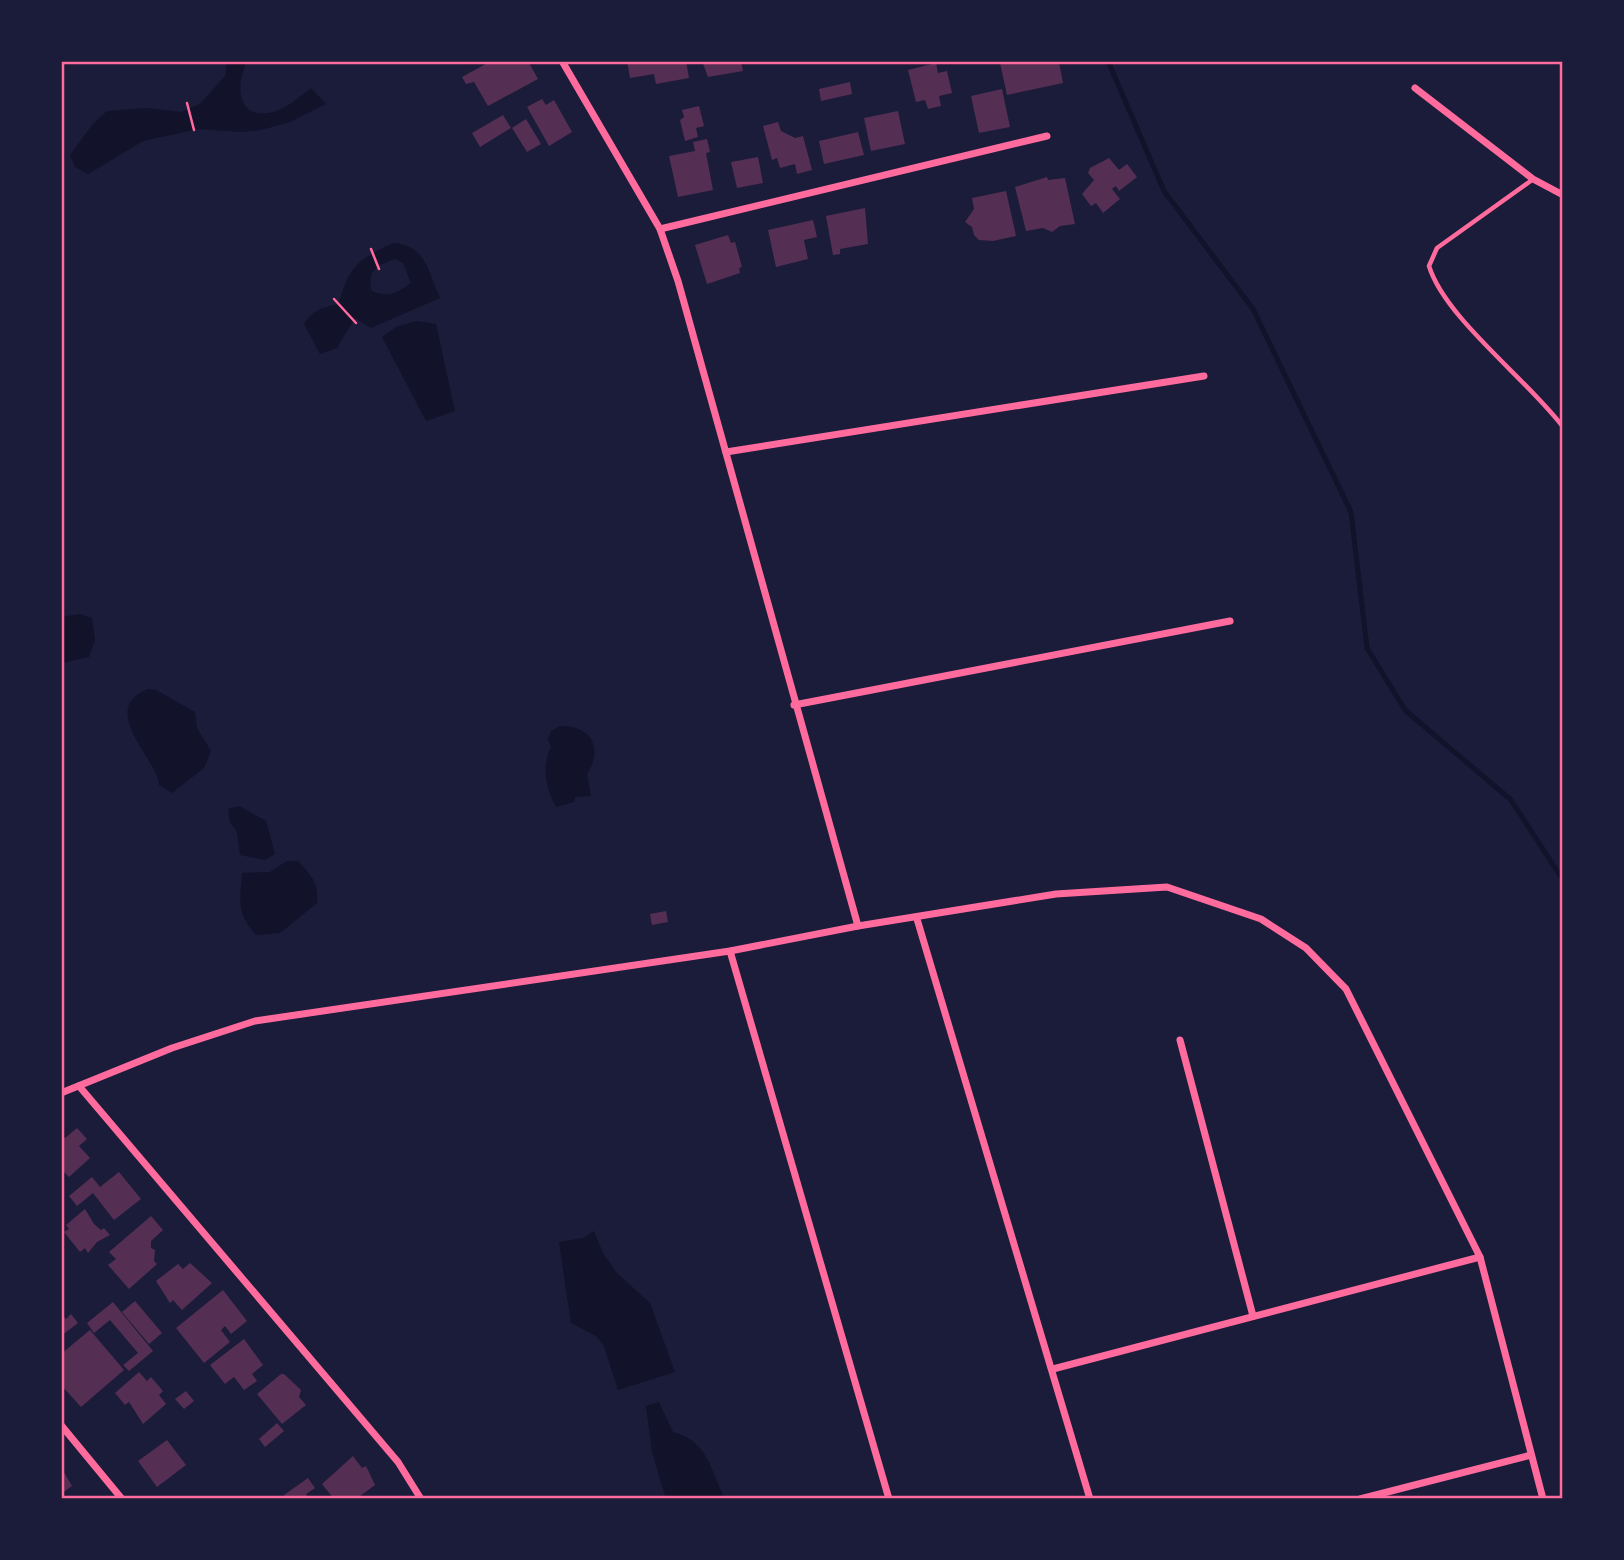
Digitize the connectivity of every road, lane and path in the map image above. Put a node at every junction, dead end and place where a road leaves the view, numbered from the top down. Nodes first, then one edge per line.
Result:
1 (562, 61) edge
2 (1415, 88) dead end
3 (187, 103) dead end
4 (194, 130) dead end
5 (1047, 136) dead end
6 (1533, 179) junction
7 (1563, 195) edge
8 (660, 229) junction
9 (371, 249) dead end
10 (379, 269) dead end
11 (334, 299) dead end
12 (356, 323) dead end
13 (1204, 376) dead end
14 (1563, 427) edge
15 (726, 452) junction
16 (1230, 621) dead end
17 (794, 705) junction
18 (916, 919) junction
19 (858, 926) junction
20 (730, 951) junction
21 (1180, 1040) dead end
22 (79, 1086) junction
23 (61, 1093) edge
24 (1480, 1257) junction
25 (1253, 1316) junction
26 (1053, 1369) junction
27 (61, 1425) edge
28 (1531, 1455) junction
29 (122, 1499) edge
30 (422, 1499) edge
31 (889, 1499) edge
32 (1090, 1499) edge
33 (1360, 1499) edge
34 (1542, 1499) edge

1 - 8 street
2 - 6 street
3 - 4 path
5 - 8 street
6 - 7 street
6 - 14 lane
8 - 15 street
9 - 10 path
11 - 12 path
13 - 15 street
15 - 17 street
16 - 17 street
17 - 19 street
18 - 19 street
18 - 24 street
18 - 26 street
19 - 20 street
20 - 22 street
20 - 31 street
21 - 25 street
22 - 23 street
22 - 30 street
24 - 25 street
24 - 28 street
25 - 26 street
26 - 32 street
27 - 29 street
28 - 33 street
28 - 34 street

